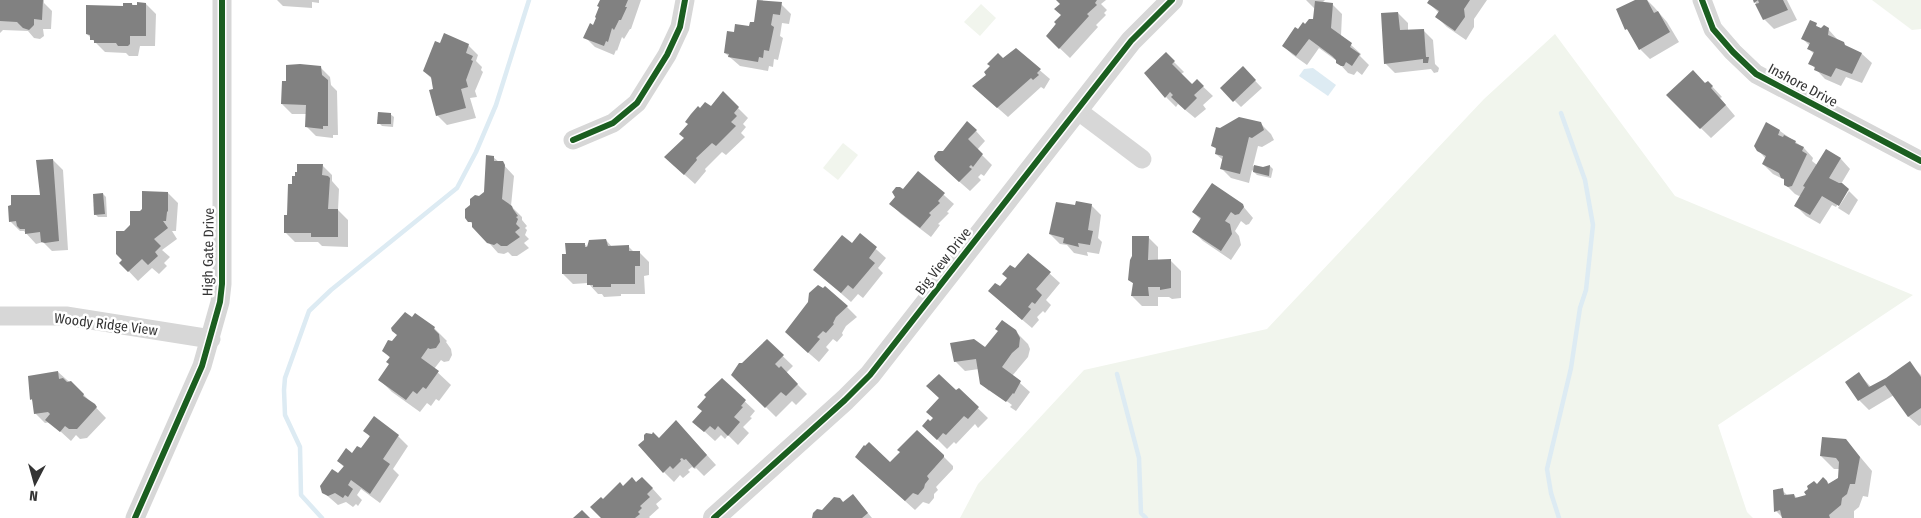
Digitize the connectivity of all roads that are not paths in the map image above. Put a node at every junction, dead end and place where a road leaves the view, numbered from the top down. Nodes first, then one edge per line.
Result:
1 (222, 0) edge
2 (685, 0) edge
3 (1172, 0) edge
4 (1702, 0) edge
5 (1077, 110) junction
6 (573, 140) dead end
7 (1142, 159) dead end
8 (1921, 162) edge
9 (0, 316) edge
10 (211, 339) junction
11 (135, 518) edge
12 (714, 518) edge

1 - 10 street, High Gate Drive
2 - 6 street
3 - 5 street, Big View Drive
4 - 8 street, Inshore Drive
5 - 7 street
5 - 12 street, Big View Drive
9 - 10 street, Woody Ridge View
10 - 11 street, High Gate Drive

